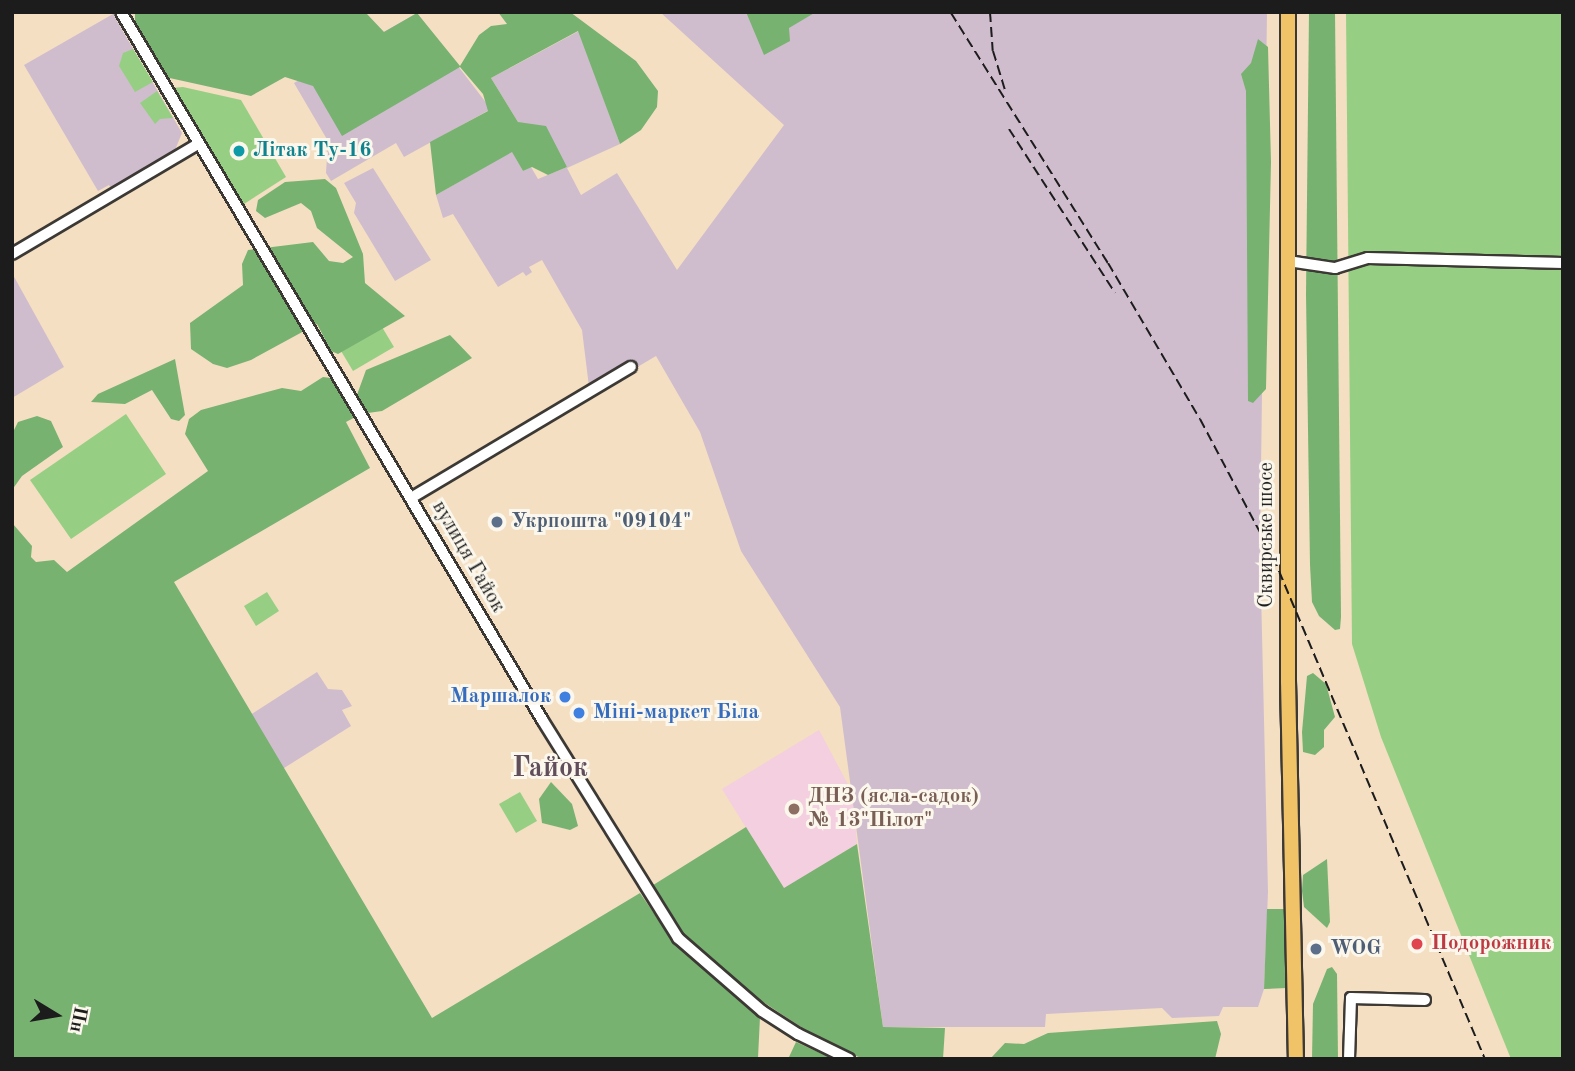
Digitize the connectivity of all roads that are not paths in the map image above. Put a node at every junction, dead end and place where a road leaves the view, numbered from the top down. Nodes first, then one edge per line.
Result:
1 (121, 12) edge
2 (1289, 12) edge
3 (198, 144) junction
4 (12, 254) edge
5 (1288, 261) junction
6 (1563, 263) edge
7 (631, 367) dead end
8 (411, 498) junction
9 (1425, 1000) dead end
10 (849, 1059) edge
11 (1296, 1059) edge
12 (1349, 1059) edge

1 - 3 street, вулиця Гайок
2 - 5 main road, Сквирське шосе
3 - 4 street
3 - 8 street, вулиця Гайок
5 - 6 street
5 - 11 main road, Сквирське шосе
7 - 8 street
8 - 10 street, вулиця Гайок
9 - 12 street

